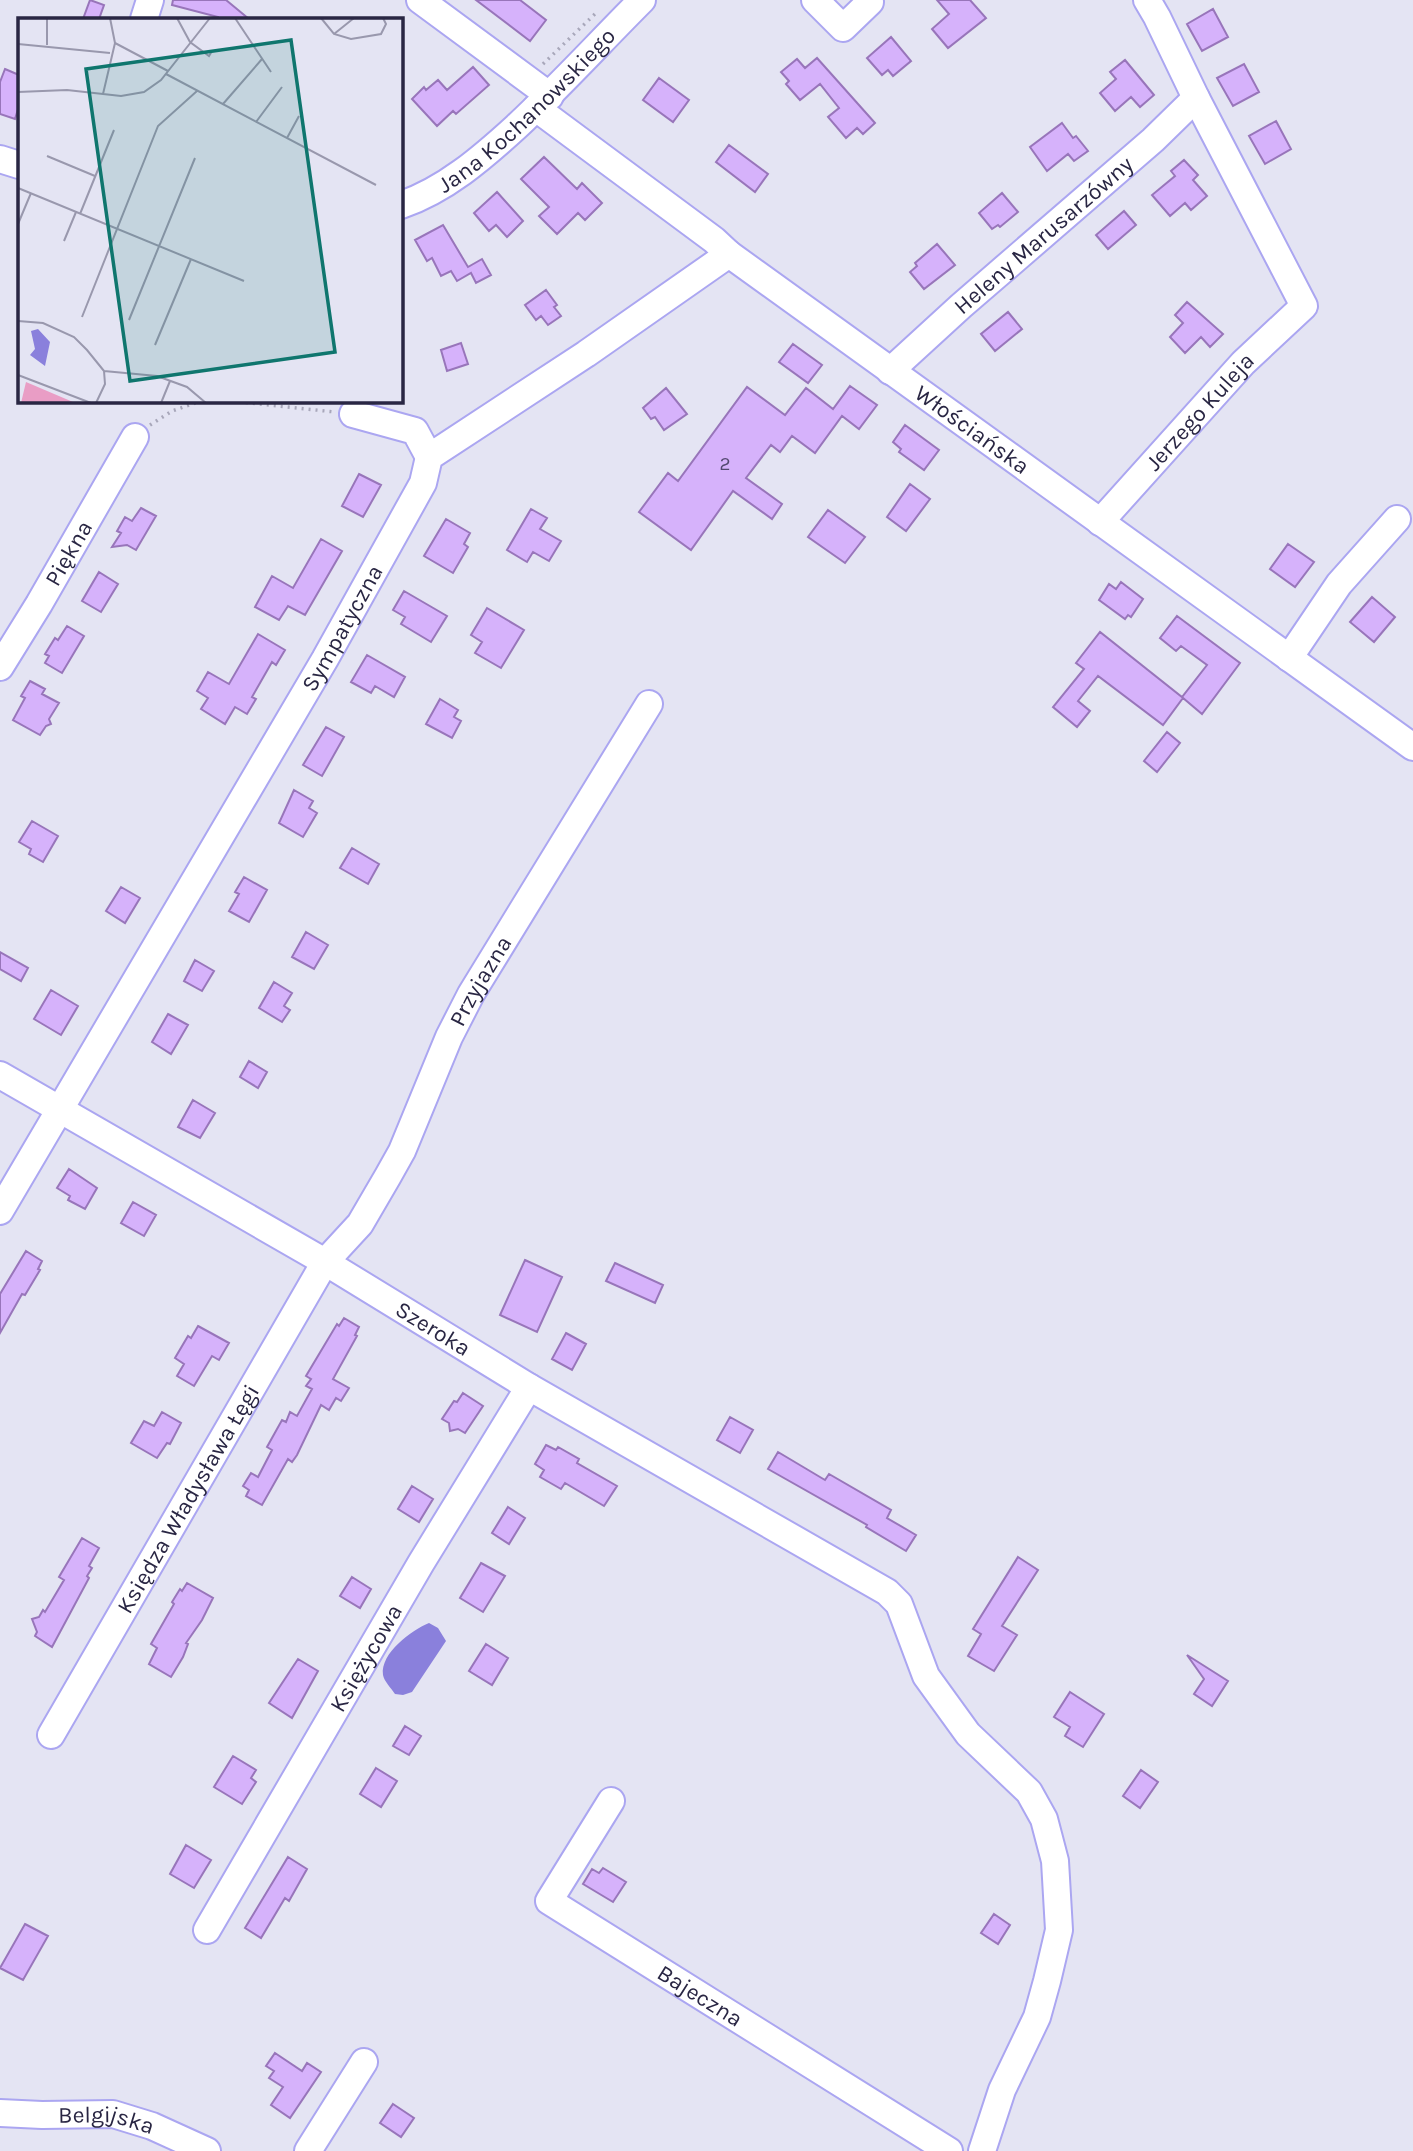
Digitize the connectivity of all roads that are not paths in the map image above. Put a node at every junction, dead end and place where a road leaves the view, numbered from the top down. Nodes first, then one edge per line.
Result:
1 (150, 0) edge
2 (420, 0) edge
3 (642, 0) edge
4 (815, 0) edge
5 (1147, 0) edge
6 (870, 2) dead end
7 (144, 18) edge
8 (1196, 98) junction
9 (543, 102) junction
10 (0, 159) edge
11 (18, 165) edge
12 (402, 205) edge
13 (730, 254) junction
14 (890, 371) junction
15 (353, 414) road end
16 (135, 437) road end
17 (429, 457) junction
18 (1397, 519) dead end
19 (1100, 522) junction
20 (1289, 658) junction
21 (0, 667) edge
22 (649, 704) dead end
23 (1413, 747) edge
24 (0, 1074) edge
25 (59, 1107) junction
26 (0, 1211) edge
27 (325, 1262) junction
28 (529, 1387) junction
29 (51, 1735) dead end
30 (611, 1801) dead end
31 (207, 1930) dead end
32 (364, 2062) dead end
33 (0, 2113) edge
34 (207, 2151) edge
35 (309, 2151) edge
36 (949, 2151) edge
37 (982, 2151) edge

1 - 7 street
2 - 9 street, Włościańska
3 - 9 street, Jana Kochanowskiego
4 - 6 street
5 - 8 street
8 - 14 street, Heleny Marusarzówny
8 - 19 street, Jerzego Kuleja
9 - 12 street, Jana Kochanowskiego
9 - 13 street, Włościańska
10 - 11 street
13 - 14 street, Włościańska
13 - 17 street
14 - 19 street, Włościańska
15 - 17 street
16 - 21 street, Piękna
17 - 25 street, Sympatyczna
18 - 20 street
19 - 20 street, Włościańska
20 - 23 street, Włościańska
22 - 27 street, Przyjazna
24 - 25 street, Szeroka
25 - 26 street, Sympatyczna
25 - 27 street, Szeroka
27 - 28 street, Szeroka
27 - 29 street, Księdza Władysława Łęgi
28 - 31 street, Księżycowa
28 - 37 street, Szeroka
30 - 36 street, Bajeczna
32 - 35 street
33 - 34 street, Belgijska

